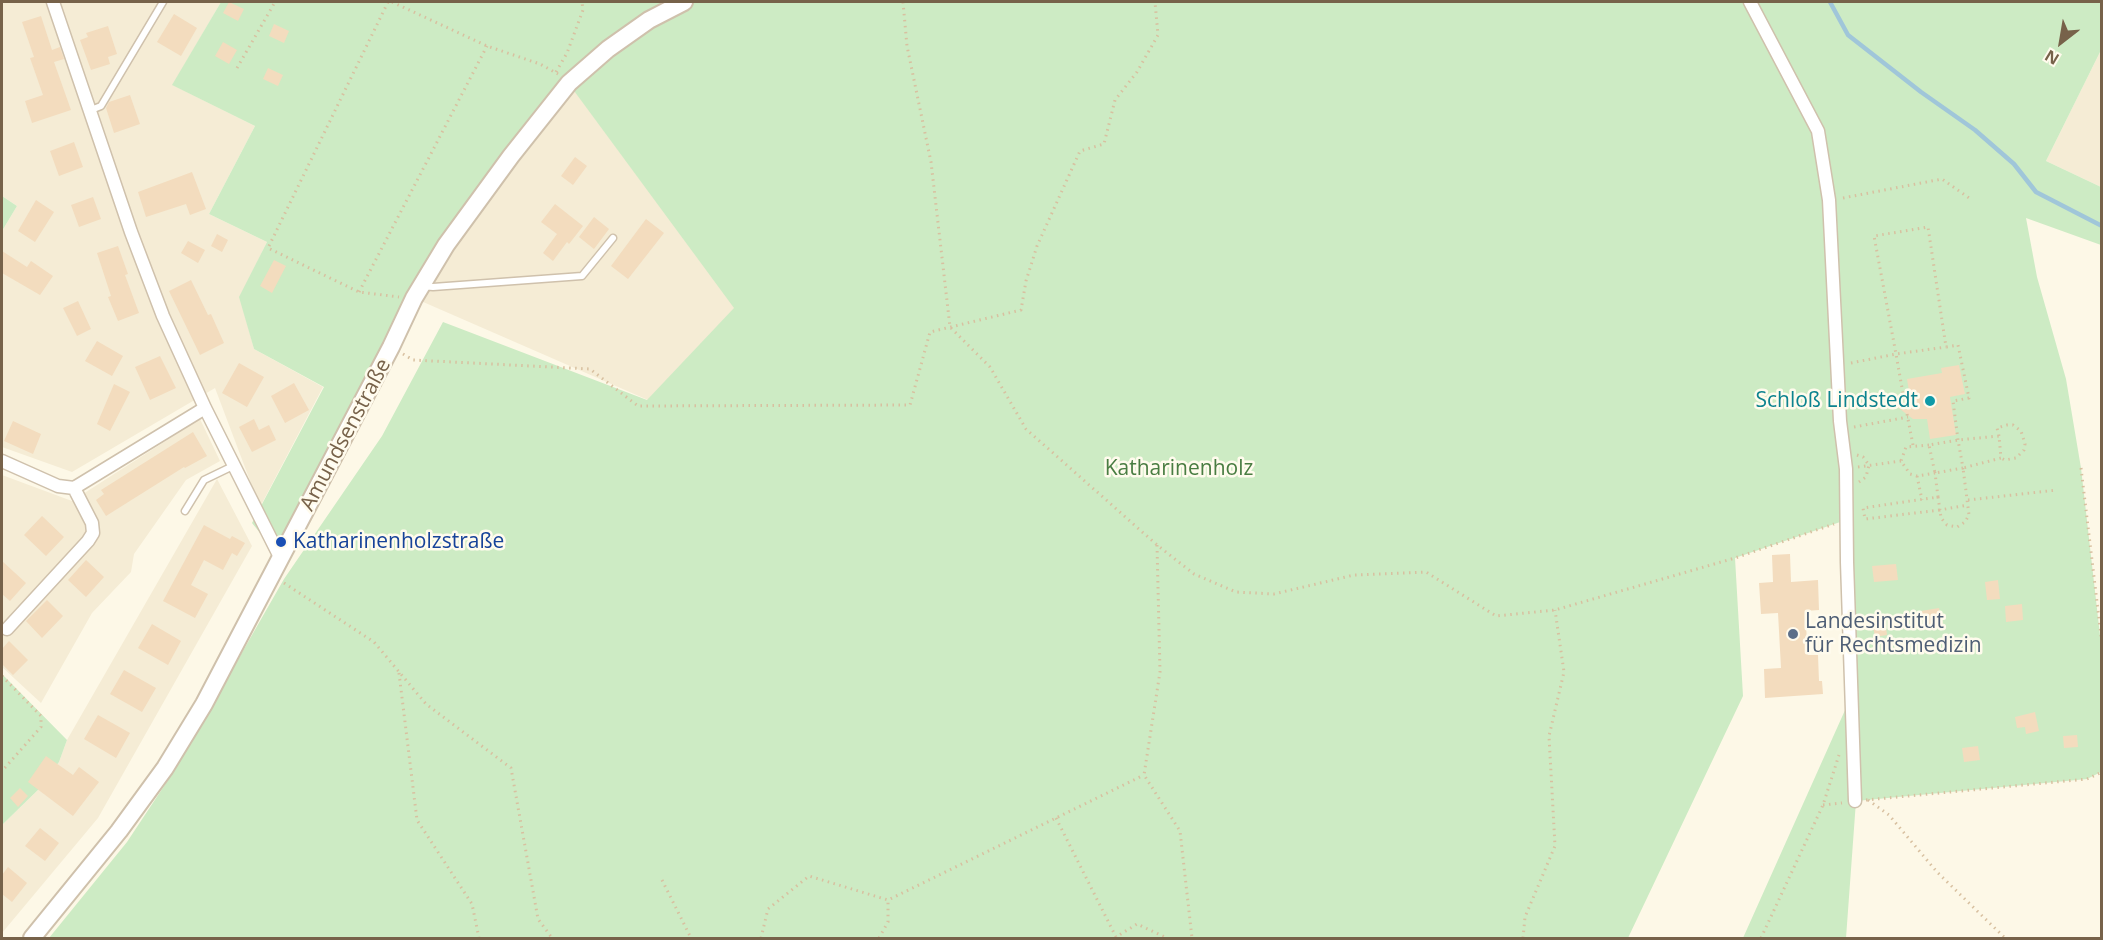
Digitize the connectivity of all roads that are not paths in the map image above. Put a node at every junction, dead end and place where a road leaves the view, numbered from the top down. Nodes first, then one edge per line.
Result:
1 (53, 2) edge
2 (163, 2) edge
3 (684, 2) edge
4 (1750, 2) edge
5 (91, 110) junction
6 (613, 238) dead end
7 (418, 292) junction
8 (205, 408) junction
9 (2, 462) edge
10 (233, 466) junction
11 (74, 488) junction
12 (185, 511) dead end
13 (281, 559) junction
14 (8, 629) dead end
15 (1862, 801) road end
16 (32, 939) edge

1 - 5 street
2 - 5 lane
3 - 7 street, Amundsenstraße
4 - 15 street
5 - 8 street
6 - 7 lane
7 - 13 street, Amundsenstraße
8 - 10 street
8 - 11 street
9 - 11 street
10 - 12 lane
10 - 13 street
11 - 14 street
13 - 16 street, Amundsenstraße

